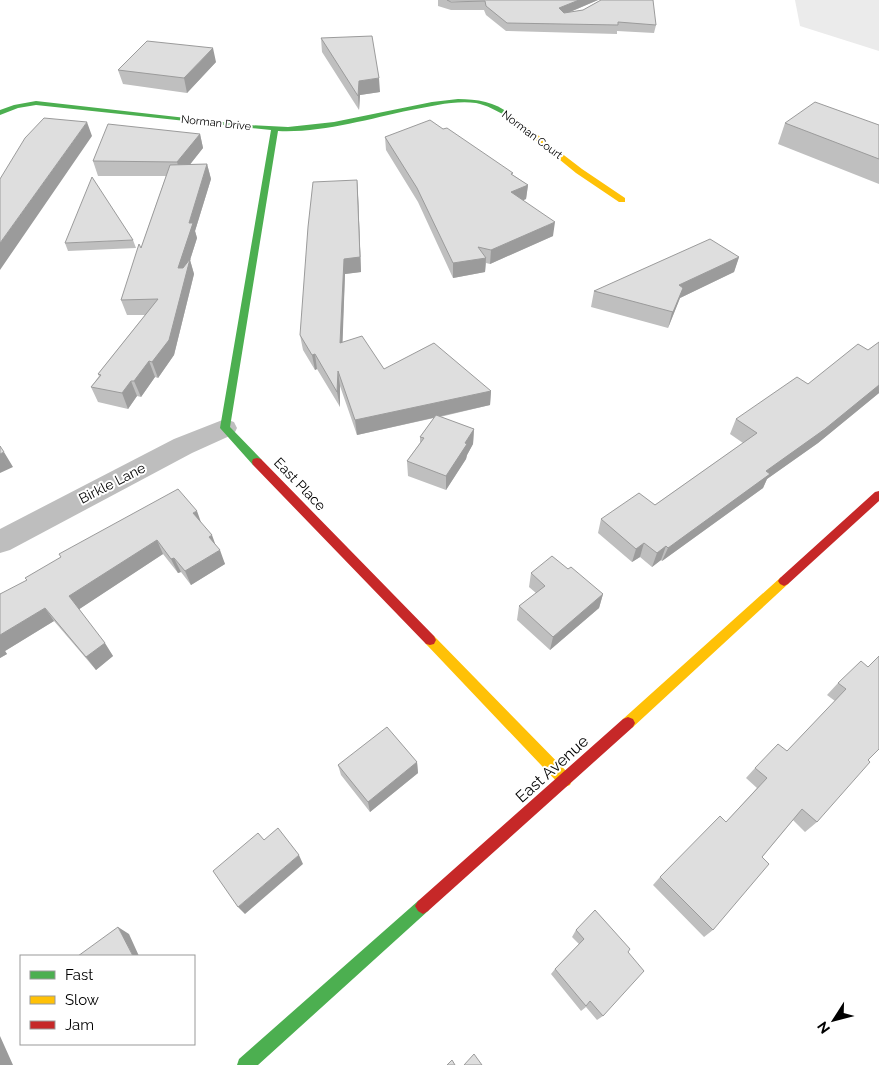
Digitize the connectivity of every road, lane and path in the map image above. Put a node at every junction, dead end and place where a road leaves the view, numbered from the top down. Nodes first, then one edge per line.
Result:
1 (432, 104) joint
2 (0, 113) edge
3 (275, 128) junction
4 (622, 200) dead end
5 (225, 428) junction
6 (879, 495) edge
7 (0, 542) edge
8 (565, 780) junction
9 (245, 1065) edge

1 - 3 street, Norman Drive
1 - 4 street, Norman Court
2 - 3 street, Norman Drive
3 - 5 street
5 - 7 street, Birkle Lane
5 - 8 street, East Place
6 - 8 street, East Avenue
8 - 9 street, East Avenue

